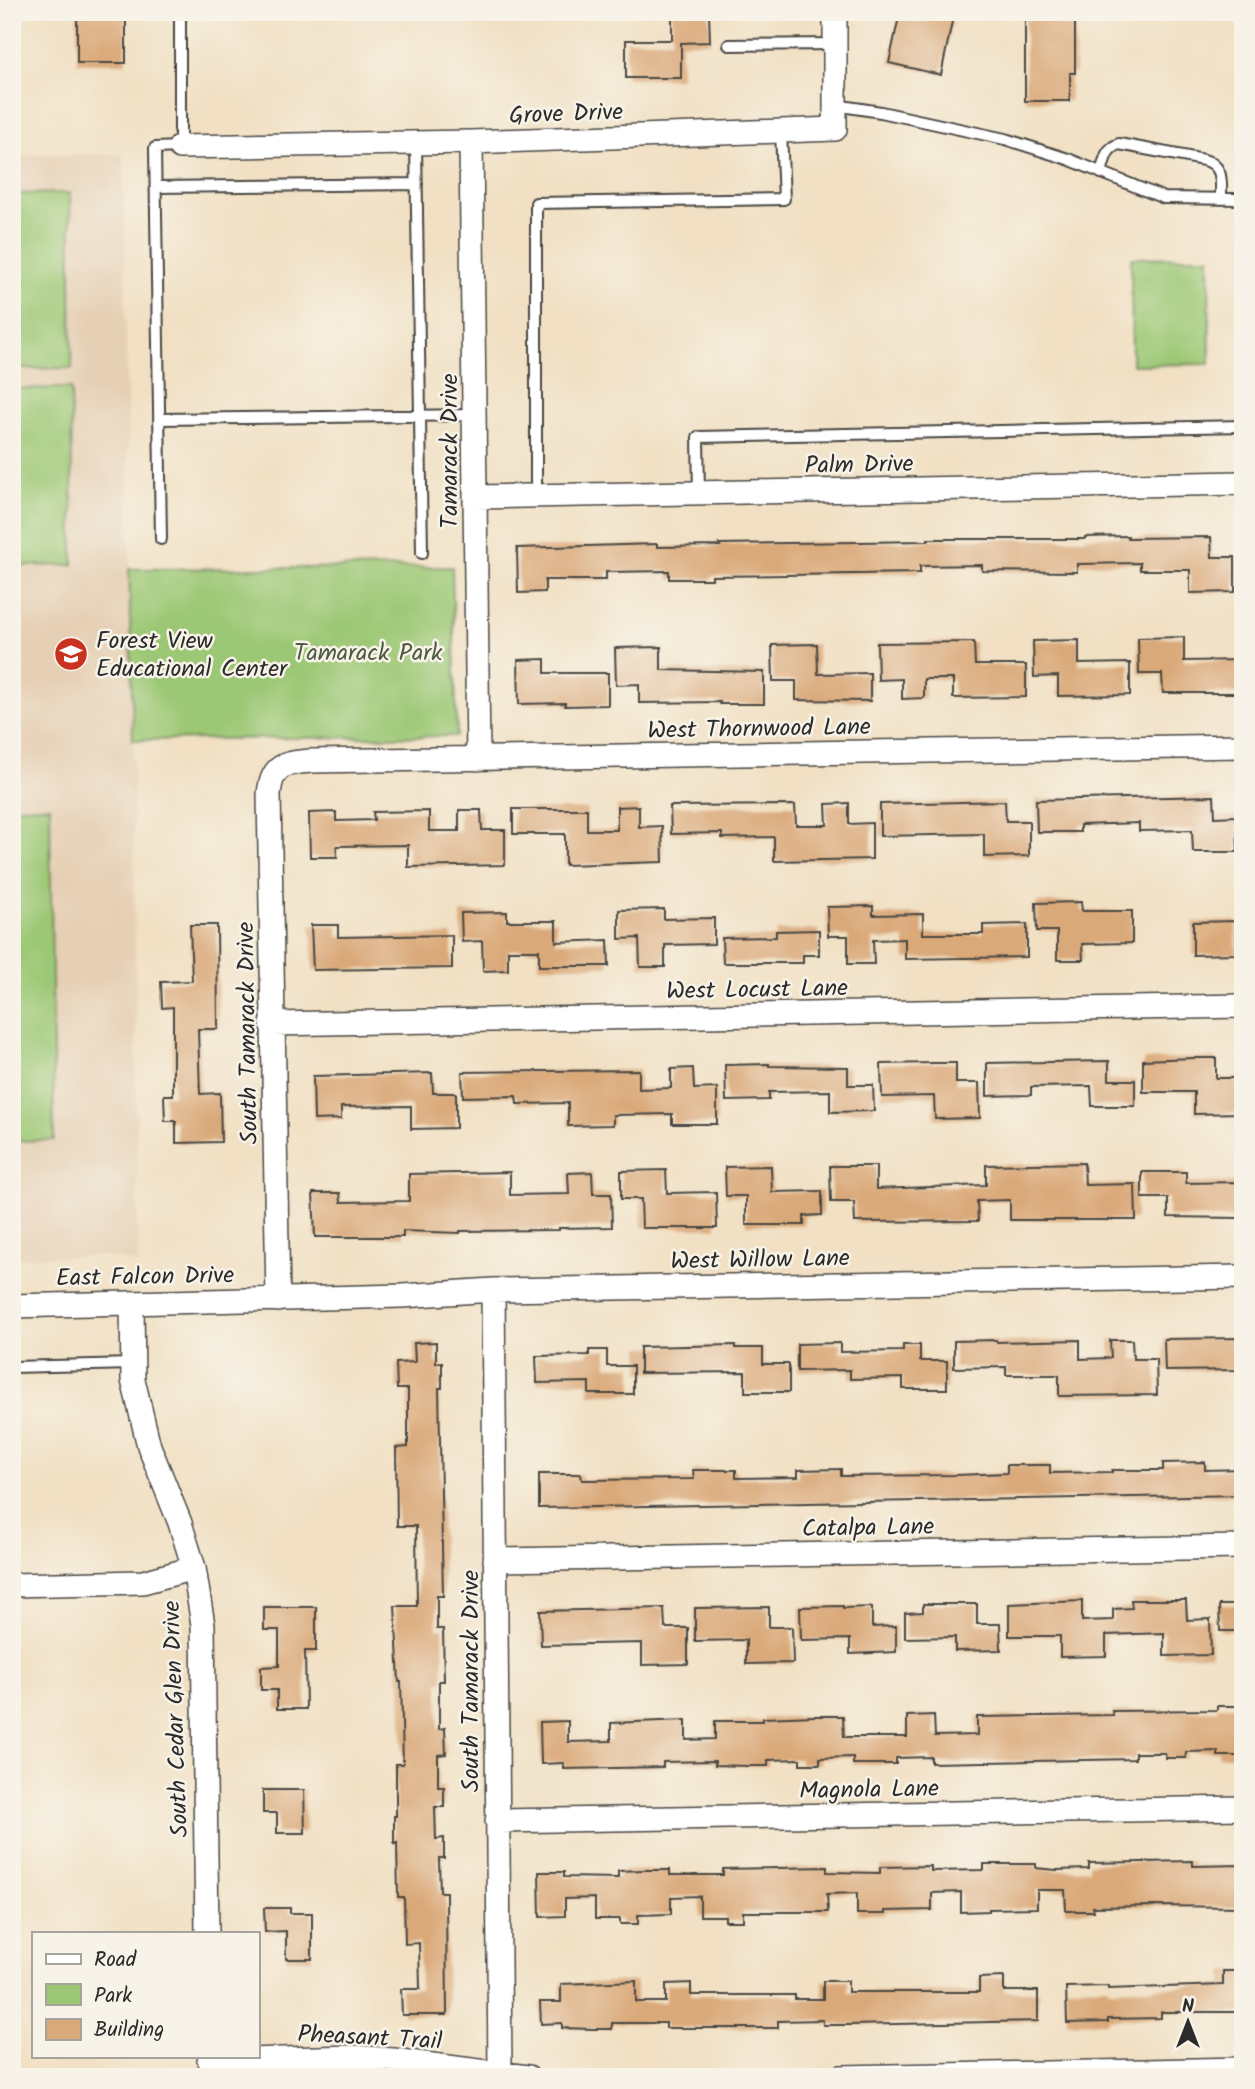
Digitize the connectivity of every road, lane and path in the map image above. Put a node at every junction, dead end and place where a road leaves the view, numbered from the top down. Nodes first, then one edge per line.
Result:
1 (180, 12) edge
2 (835, 12) edge
3 (835, 44) junction
4 (729, 45) dead end
5 (835, 105) junction
6 (781, 132) junction
7 (471, 142) junction
8 (416, 143) junction
9 (180, 147) junction
10 (1101, 173) junction
11 (417, 184) junction
12 (156, 187) junction
13 (1221, 199) junction
14 (1243, 199) edge
15 (475, 415) junction
16 (420, 416) junction
17 (159, 419) junction
18 (1243, 426) edge
19 (1243, 483) edge
20 (699, 493) junction
21 (536, 495) junction
22 (475, 497) junction
23 (161, 539) dead end
24 (422, 552) dead end
25 (1243, 746) edge
26 (478, 759) junction
27 (278, 768) joint
28 (1243, 1006) edge
29 (272, 1024) junction
30 (1243, 1277) edge
31 (493, 1290) junction
32 (278, 1300) junction
33 (132, 1303) junction
34 (12, 1306) edge
35 (133, 1364) junction
36 (12, 1367) edge
37 (1243, 1547) edge
38 (495, 1560) junction
39 (194, 1568) junction
40 (12, 1585) edge
41 (1243, 1808) edge
42 (497, 1821) junction
43 (207, 1932) edge
44 (209, 2064) edge
45 (1243, 2069) edge
46 (500, 2072) junction
47 (528, 2077) edge
48 (841, 2077) edge

1 - 9 lane
2 - 3 street, Grove Drive
3 - 4 lane
3 - 5 street, Grove Drive
5 - 6 street, Grove Drive
5 - 10 lane
6 - 7 street, Grove Drive
6 - 21 lane
7 - 8 street, Grove Drive
7 - 15 street, Tamarack Drive
8 - 9 street, Grove Drive
8 - 11 lane
9 - 12 lane
10 - 13 lane
10 - 13 lane
11 - 12 lane
11 - 16 lane
12 - 17 lane
13 - 14 lane
15 - 16 lane
15 - 22 street, Tamarack Drive
16 - 17 lane
16 - 24 lane
17 - 23 lane
18 - 20 lane
19 - 20 street, Palm Drive
20 - 21 street, Palm Drive
21 - 22 street, Palm Drive
22 - 26 street, Tamarack Drive
25 - 26 street, West Thornwood Lane
26 - 27 street, West Thornwood Lane
27 - 29 street, South Tamarack Drive
28 - 29 street, West Locust Lane
29 - 32 street, South Tamarack Drive
30 - 31 street, West Willow Lane
31 - 32 street, West Willow Lane
31 - 38 street, South Tamarack Drive
32 - 33 street, East Falcon Drive
33 - 34 street, East Falcon Drive
33 - 35 street, South Cedar Glen Drive
35 - 36 lane
35 - 39 street, South Cedar Glen Drive
37 - 38 street, Catalpa Lane
38 - 42 street, South Tamarack Drive
39 - 40 street
39 - 43 street, South Cedar Glen Drive
41 - 42 street, Magnola Lane
42 - 46 street, South Tamarack Drive
44 - 46 street, Pheasant Trail
45 - 48 street
46 - 47 street, Pheasant Trail

